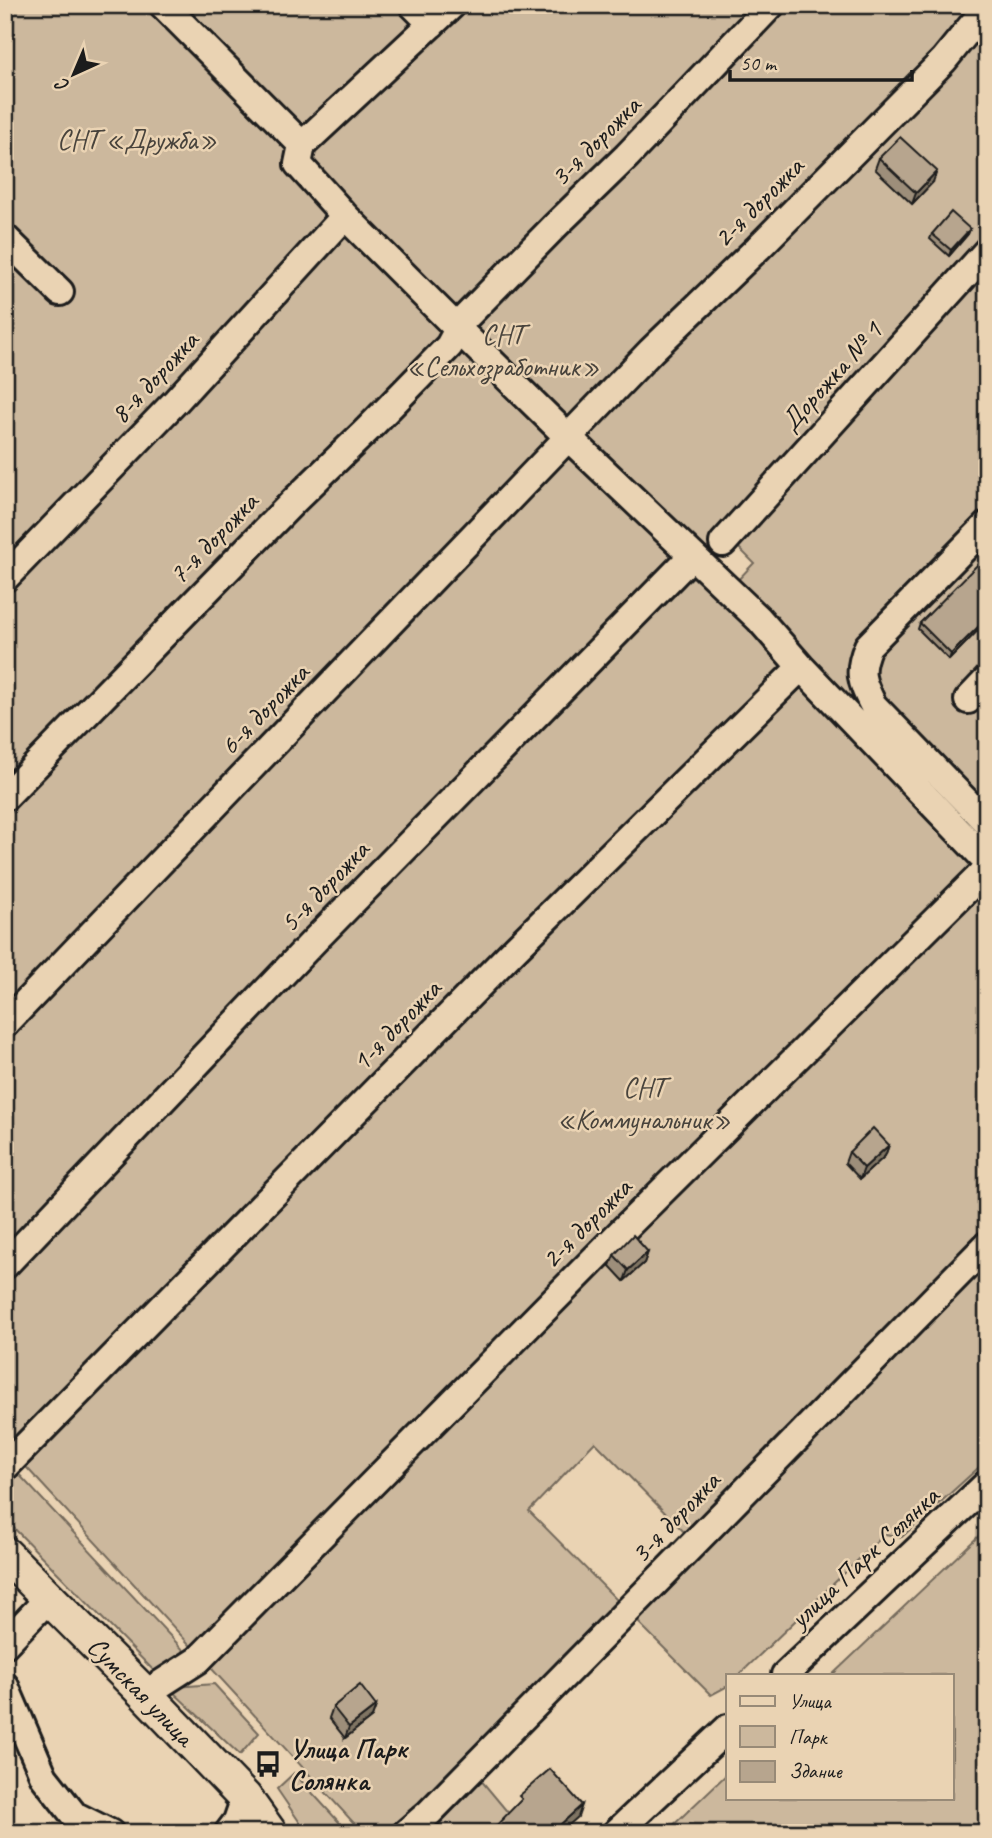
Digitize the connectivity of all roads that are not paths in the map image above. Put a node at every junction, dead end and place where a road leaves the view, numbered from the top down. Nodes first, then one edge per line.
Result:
1 (163, 5) edge
2 (413, 5) edge
3 (452, 5) edge
4 (771, 5) edge
5 (987, 7) edge
6 (432, 24) junction
7 (302, 145) junction
8 (345, 216) junction
9 (5, 238) edge
10 (987, 251) edge
11 (60, 292) dead end
12 (460, 325) junction
13 (569, 438) junction
14 (982, 541) edge
15 (723, 543) dead end
16 (692, 556) junction
17 (5, 578) edge
18 (801, 667) junction
19 (987, 680) edge
20 (968, 700) dead end
21 (5, 797) edge
22 (987, 823) edge
23 (987, 861) edge
24 (987, 869) edge
25 (5, 1024) edge
26 (987, 1245) edge
27 (5, 1265) edge
28 (5, 1467) edge
29 (987, 1484) edge
30 (5, 1555) edge
31 (49, 1598) junction
32 (5, 1644) edge
33 (786, 1674) edge
34 (5, 1686) edge
35 (145, 1694) junction
36 (726, 1730) edge
37 (245, 1798) junction
38 (110, 1833) edge
39 (228, 1833) edge
40 (270, 1833) edge
41 (406, 1833) edge
42 (616, 1833) edge

1 - 7 street
2 - 6 street
3 - 6 street
4 - 12 street, 3-я дорожка
5 - 13 street, 2-я дорожка
6 - 7 street
7 - 8 street
8 - 12 street
8 - 17 street, 8-я дорожка
9 - 11 street
10 - 15 street, Дорожка № 1
12 - 13 street
12 - 21 street, 7-я дорожка
13 - 16 street
13 - 25 street, 6-я дорожка
14 - 22 street
16 - 18 street
16 - 27 street, 5-я дорожка
18 - 23 street
18 - 28 street, 1-я дорожка
19 - 20 street
24 - 35 street, 2-я дорожка
26 - 41 street, 3-я дорожка
29 - 33 street, улица Парк Солянка
30 - 31 main road, Сумская улица
31 - 32 street
31 - 35 main road, Сумская улица
34 - 38 street
35 - 37 main road, Сумская улица
36 - 42 street
37 - 39 street
37 - 40 main road, Сумская улица

